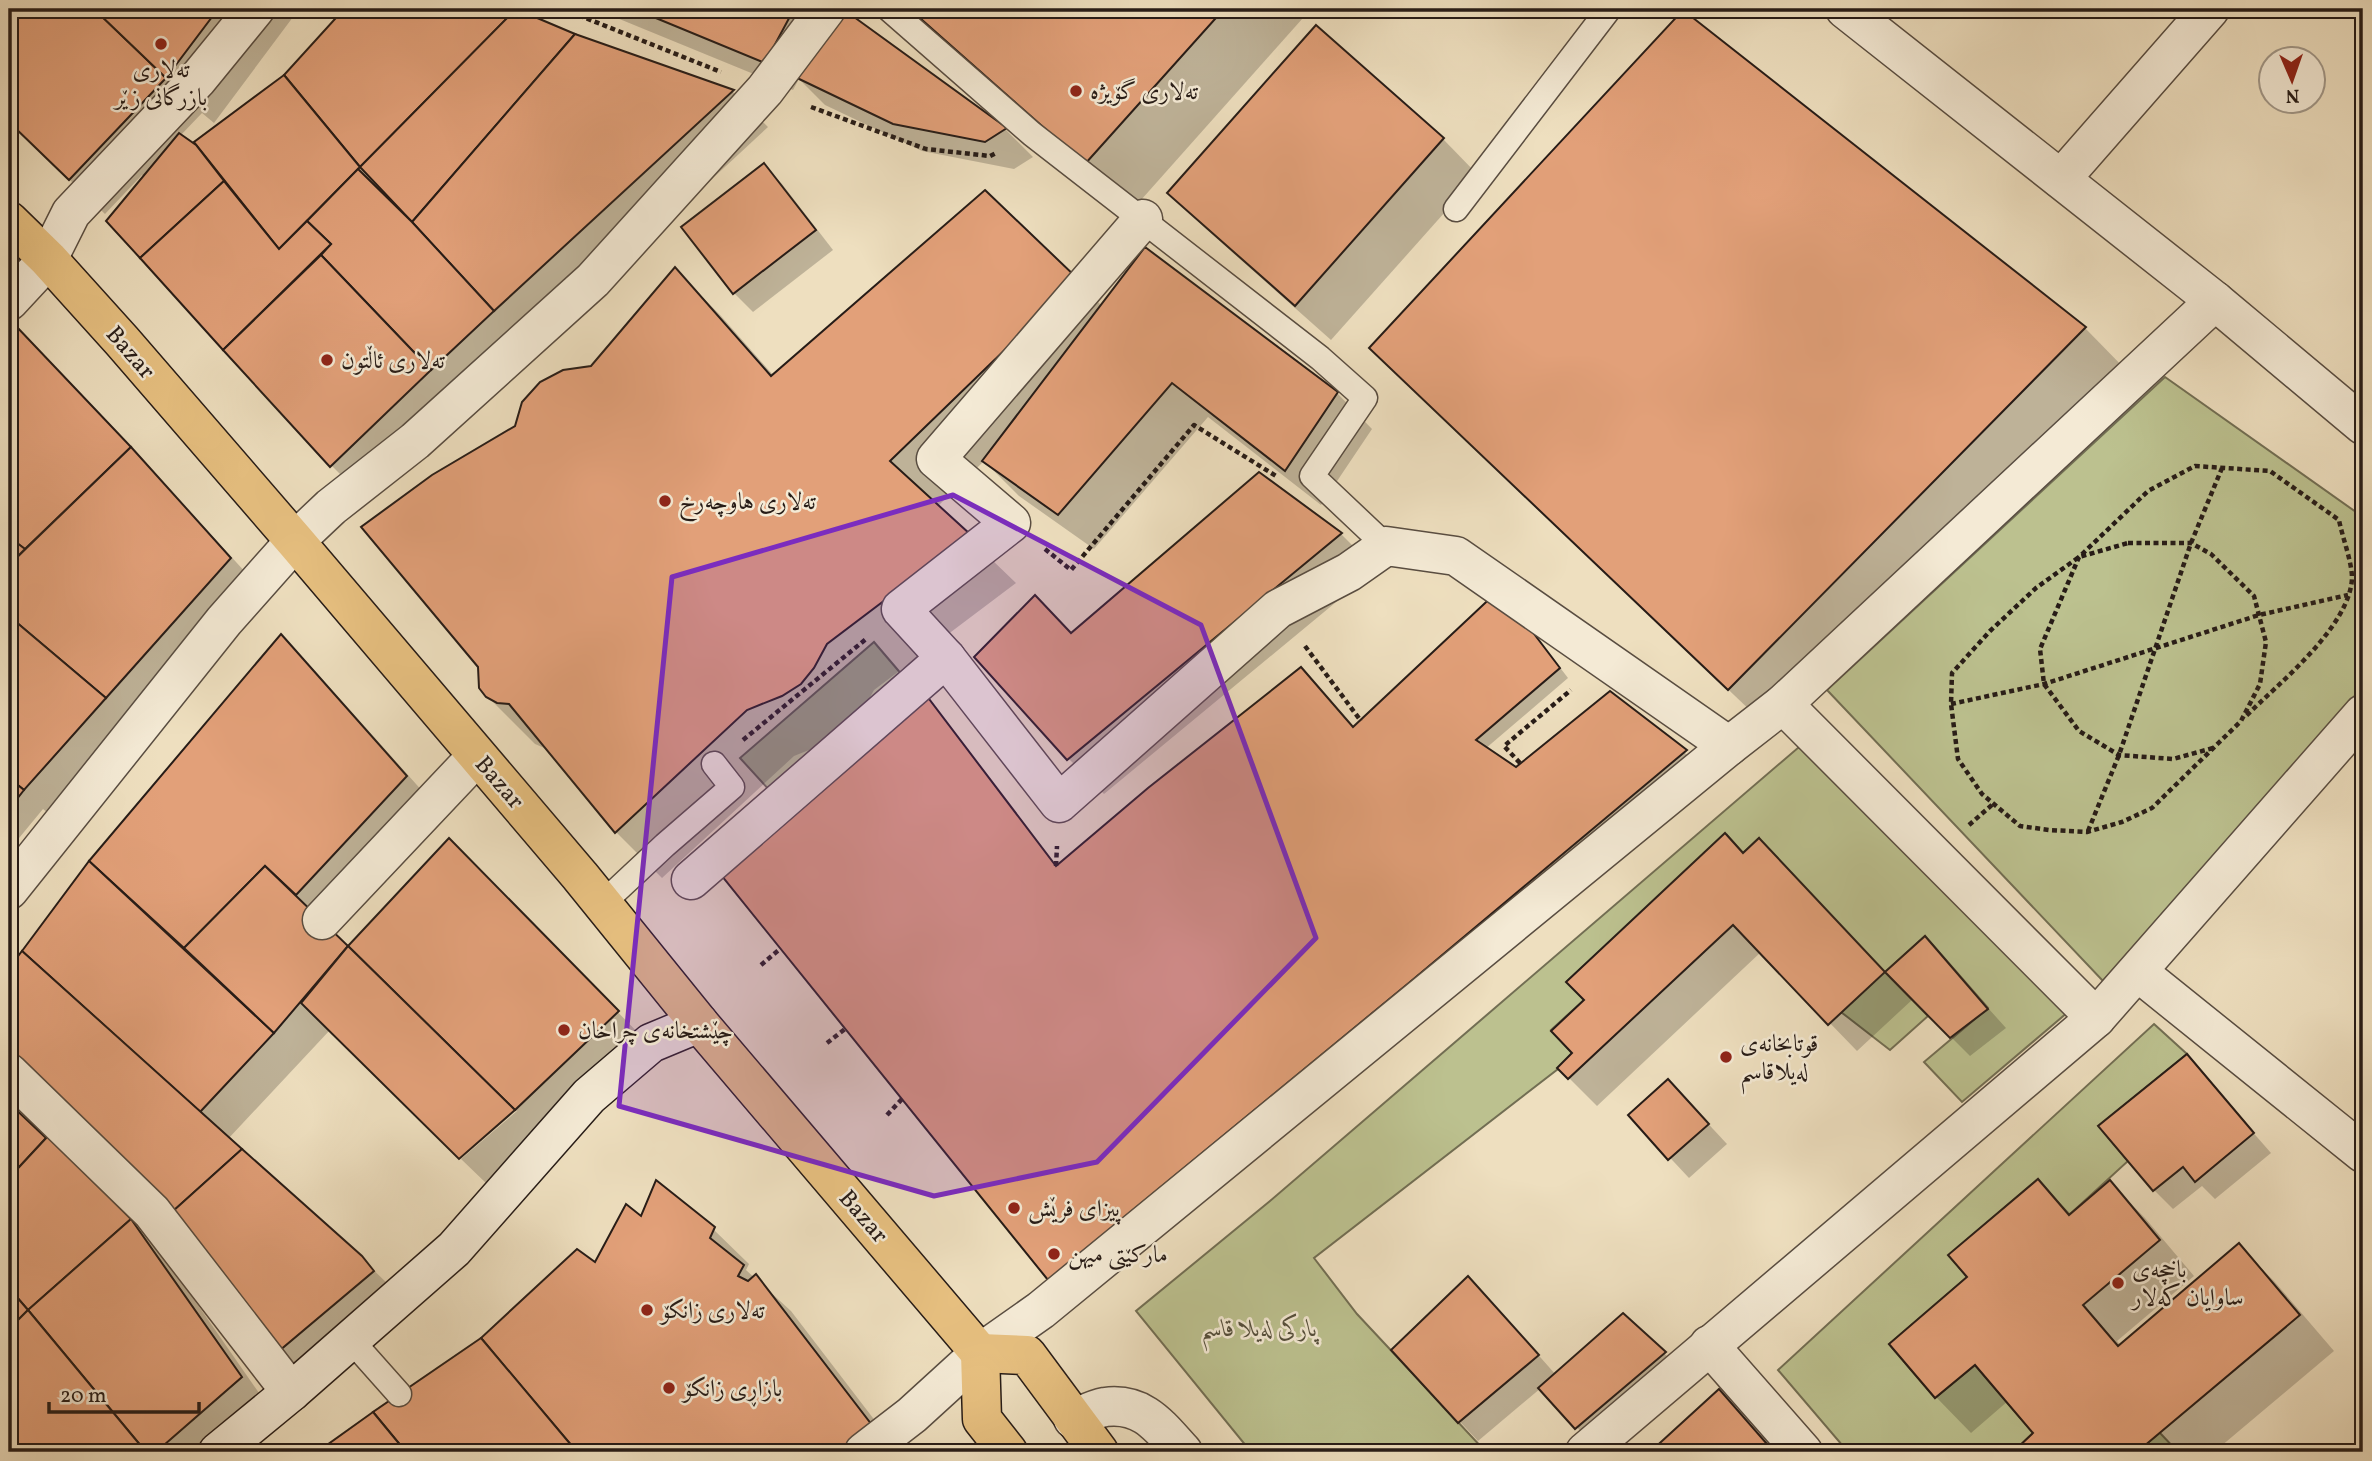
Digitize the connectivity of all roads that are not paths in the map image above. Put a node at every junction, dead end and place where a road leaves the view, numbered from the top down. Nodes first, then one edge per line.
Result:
1 (255, 9) edge
2 (826, 9) edge
3 (889, 9) edge
4 (1609, 9) edge
5 (1845, 9) edge
6 (2210, 9) edge
7 (2060, 179) junction
8 (1456, 209) dead end
9 (1143, 219) junction
10 (9, 221) edge
11 (48, 259) junction
12 (2215, 300) junction
13 (9, 302) edge
14 (2361, 418) edge
15 (295, 541) junction
16 (1385, 547) junction
17 (946, 658) junction
18 (1783, 705) junction
19 (2363, 714) edge
20 (1729, 746) junction
21 (477, 756) junction
22 (714, 764) road end
23 (691, 880) dead end
24 (9, 890) edge
25 (603, 903) junction
26 (322, 920) dead end
27 (2138, 972) junction
28 (2096, 1018) junction
29 (699, 1023) junction
30 (9, 1073) edge
31 (2363, 1153) edge
32 (351, 1340) junction
33 (1709, 1345) junction
34 (981, 1353) junction
35 (291, 1392) junction
36 (399, 1394) dead end
37 (1073, 1419) junction
38 (218, 1452) edge
39 (864, 1452) edge
40 (1008, 1452) edge
41 (1099, 1452) edge
42 (1183, 1452) edge
43 (1585, 1452) edge
44 (1803, 1452) edge

1 - 11 street
2 - 15 street
3 - 9 lane
4 - 8 lane
5 - 7 street
6 - 7 street
7 - 12 street
9 - 16 lane
9 - 17 street
10 - 11 main road, Bazar
11 - 13 street
11 - 15 main road, Bazar
12 - 14 street
12 - 18 street
15 - 21 main road, Bazar
15 - 24 street
16 - 17 street
16 - 20 street
17 - 23 street
18 - 20 street
18 - 28 street
19 - 27 street
20 - 34 street
21 - 25 main road, Bazar
21 - 26 street
22 - 25 lane
25 - 29 main road, Bazar
27 - 28 street
27 - 31 street
28 - 33 street
29 - 32 street
29 - 34 main road, Bazar
30 - 35 street
32 - 35 street
32 - 36 lane
33 - 43 street
33 - 44 street
34 - 37 main road
34 - 39 street
34 - 40 main road
35 - 38 street
37 - 41 main road
37 - 42 street

